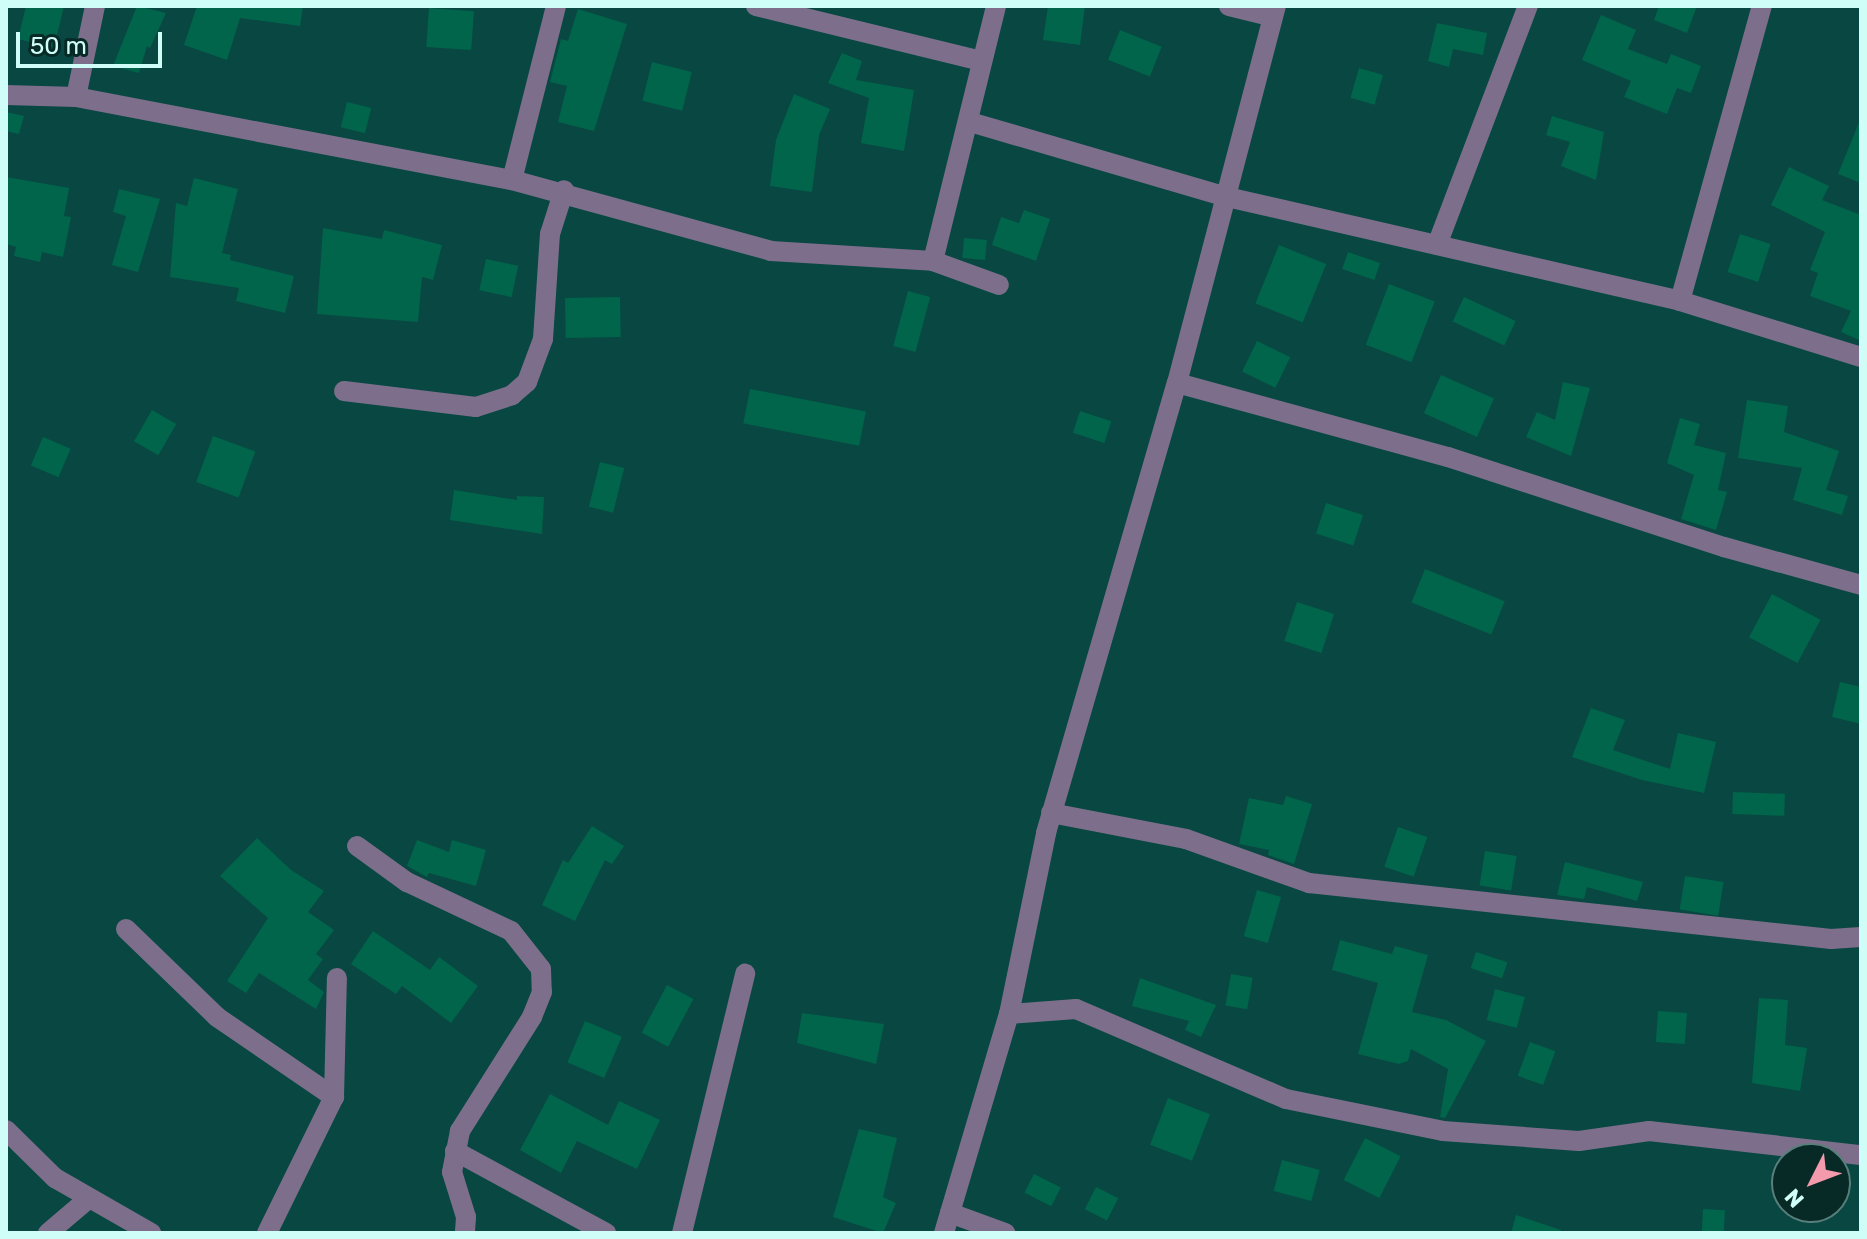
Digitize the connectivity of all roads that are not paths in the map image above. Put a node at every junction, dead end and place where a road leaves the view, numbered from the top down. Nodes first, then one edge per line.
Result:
1 (95, 6) edge
2 (556, 6) edge
3 (996, 6) edge
4 (1229, 6) edge
5 (1528, 6) edge
6 (1762, 6) edge
7 (768, 7) edge
8 (1275, 12) edge
9 (981, 61) junction
10 (6, 95) edge
11 (76, 97) junction
12 (970, 122) junction
13 (512, 180) junction
14 (564, 190) junction
15 (1227, 197) junction
16 (1437, 245) junction
17 (933, 261) junction
18 (999, 285) dead end
19 (1680, 301) junction
20 (1861, 357) edge
21 (1177, 383) junction
22 (344, 391) dead end
23 (1861, 585) edge
24 (1051, 813) junction
25 (357, 846) dead end
26 (126, 929) dead end
27 (1861, 937) edge
28 (745, 974) dead end
29 (337, 978) dead end
30 (1009, 1014) junction
31 (334, 1097) junction
32 (6, 1130) edge
33 (455, 1151) junction
34 (1861, 1155) edge
35 (88, 1199) junction
36 (950, 1213) junction
37 (48, 1233) edge
38 (151, 1233) edge
39 (267, 1233) edge
40 (465, 1233) edge
41 (606, 1233) edge
42 (682, 1233) edge
43 (944, 1233) edge
44 (1005, 1233) edge

1 - 11 street
2 - 13 street
3 - 9 street
4 - 8 street
5 - 16 street
6 - 19 street
7 - 9 street
8 - 15 street
9 - 12 street
10 - 11 street
11 - 13 street
12 - 15 street
12 - 17 street
13 - 14 street
14 - 17 street
14 - 22 street
15 - 16 street
15 - 21 street
16 - 19 street
17 - 18 street
19 - 20 street
21 - 23 street
21 - 24 street
24 - 27 street
24 - 30 street
25 - 33 street
26 - 31 street
28 - 42 street
29 - 31 street
30 - 34 street
30 - 36 street
31 - 39 street
32 - 35 street
33 - 40 street
33 - 41 street
35 - 37 street
35 - 38 street
36 - 43 street
36 - 44 street

